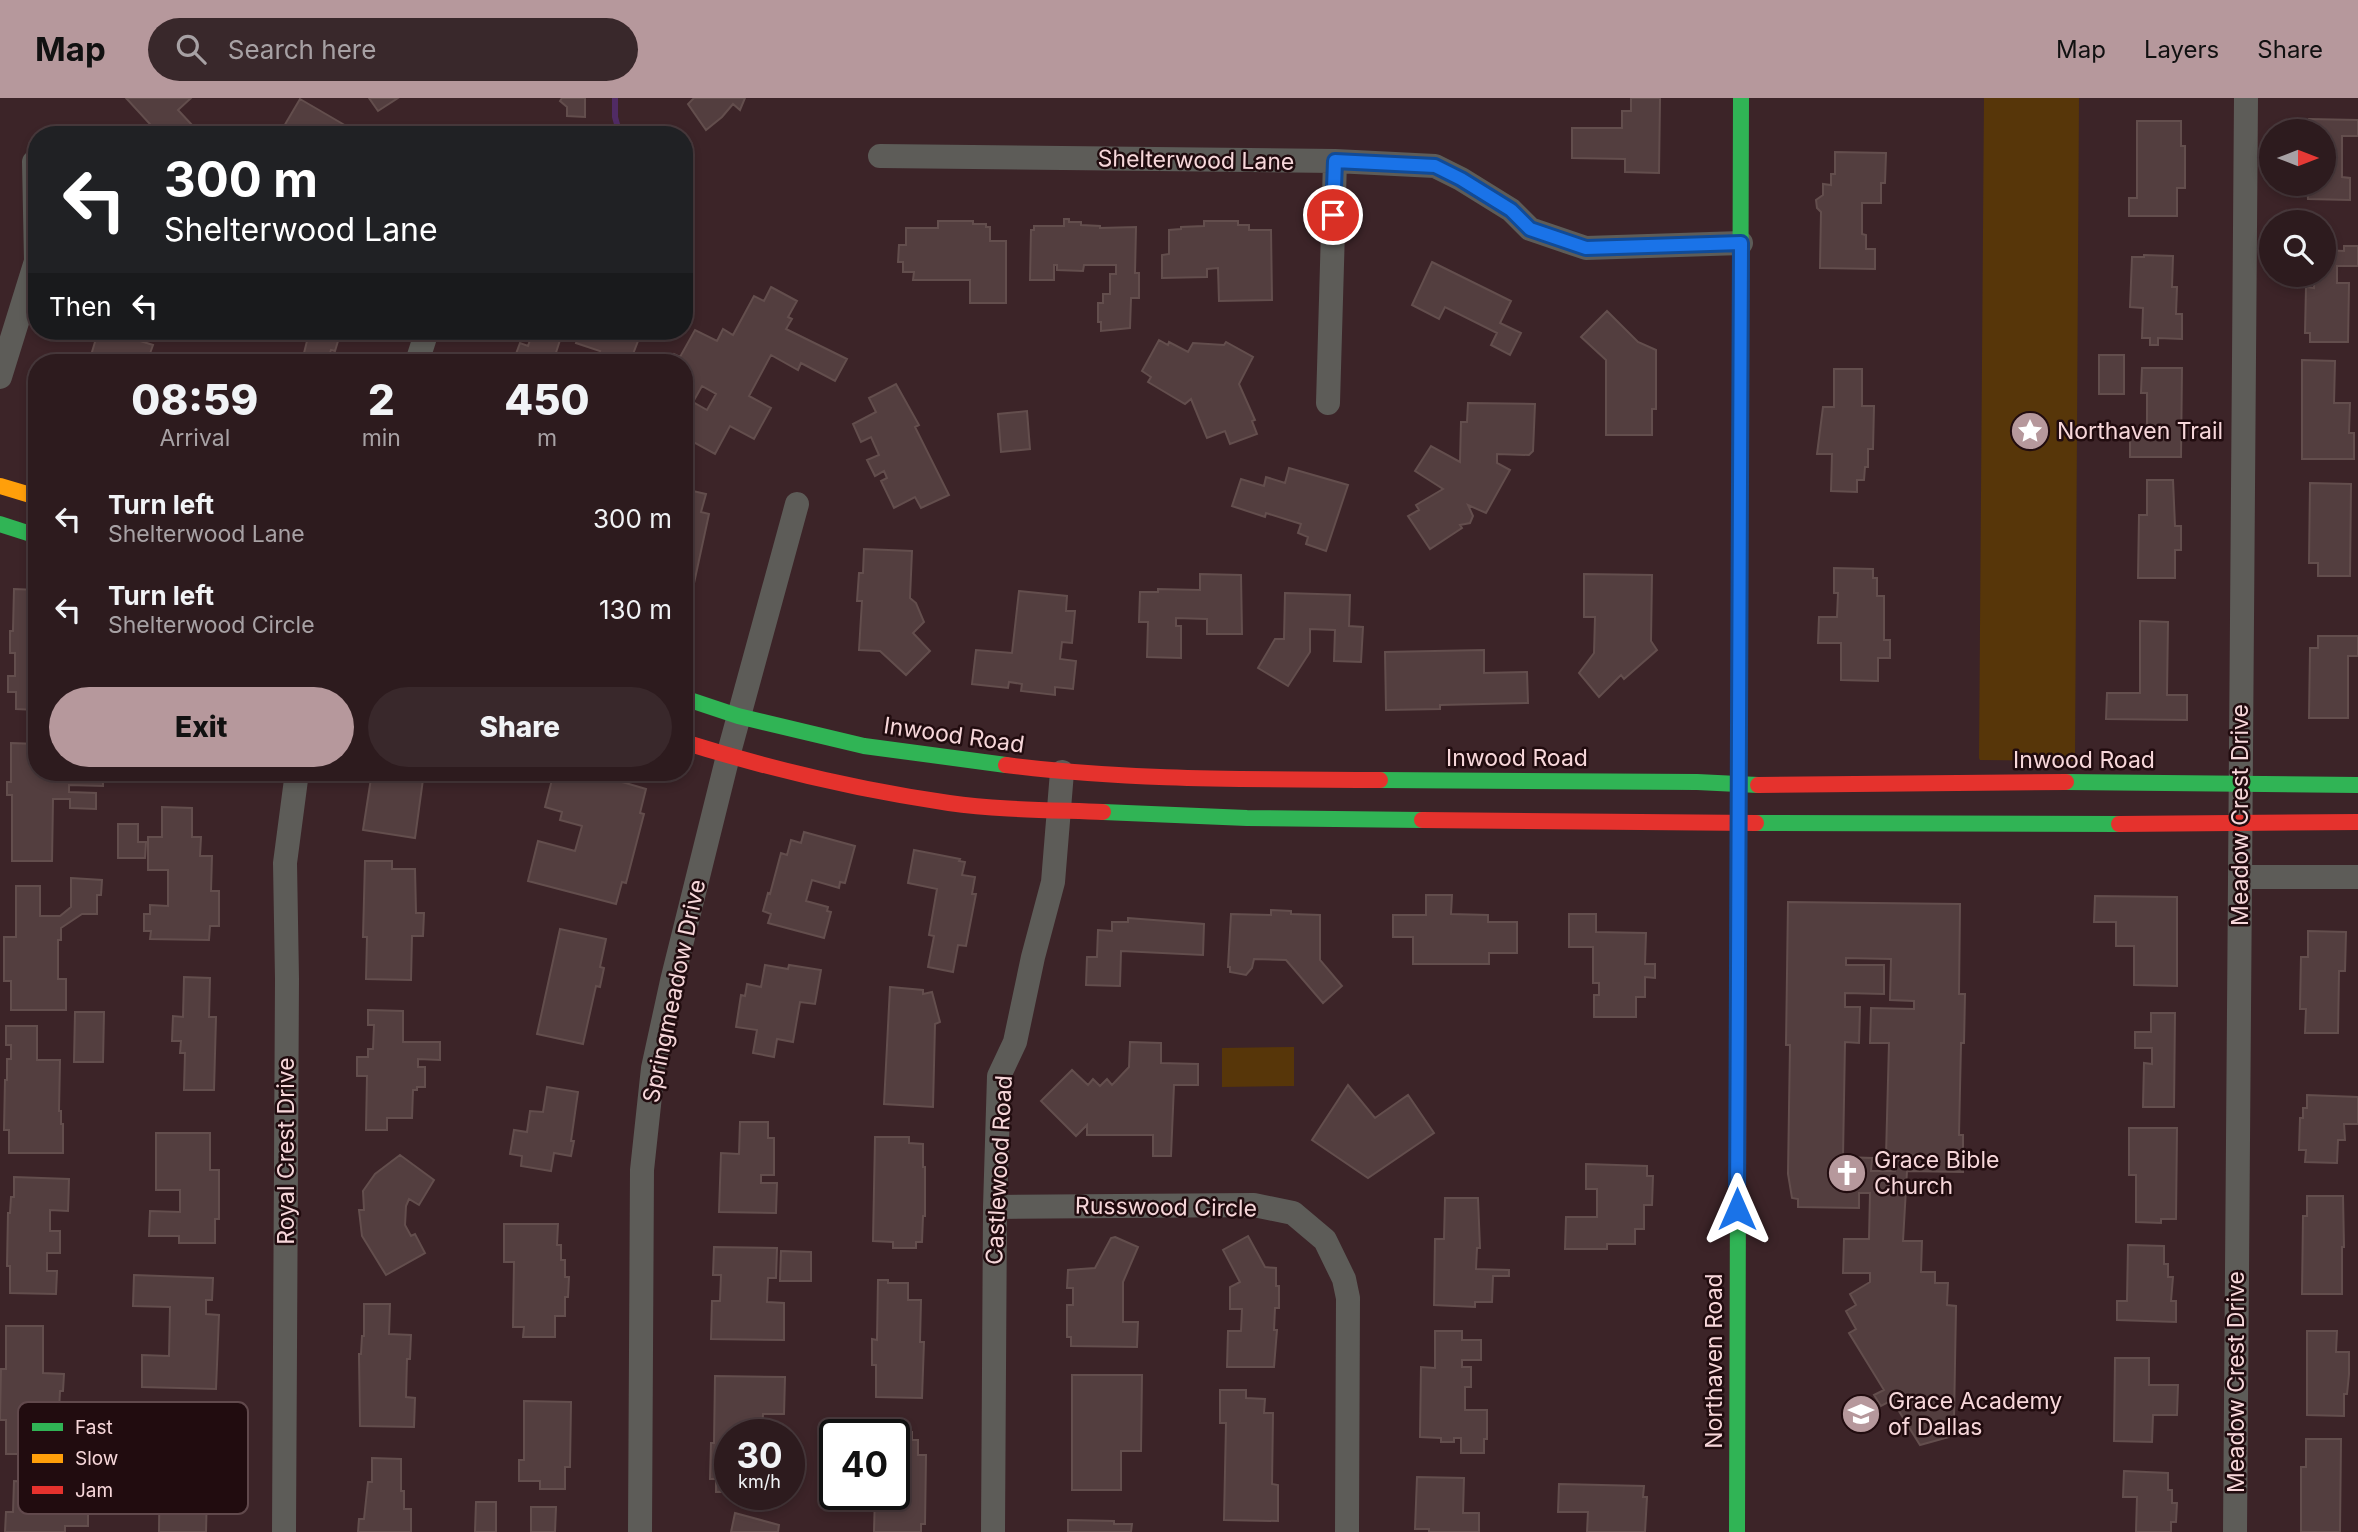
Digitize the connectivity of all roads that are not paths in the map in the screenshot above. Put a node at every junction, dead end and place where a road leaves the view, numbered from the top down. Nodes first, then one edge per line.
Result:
1 (1741, 98) edge
2 (2246, 98) edge
3 (880, 156) dead end
4 (1335, 161) junction
5 (1741, 243) junction
6 (28, 287) edge
7 (0, 376) edge
8 (1328, 403) dead end
9 (0, 486) edge
10 (28, 495) edge
11 (797, 504) dead end
12 (0, 524) edge
13 (28, 533) edge
14 (693, 701) edge
15 (738, 716) junction
16 (693, 744) edge
17 (728, 756) junction
18 (1062, 772) junction
19 (296, 781) edge
20 (1738, 785) junction
21 (2241, 785) junction
22 (2358, 785) edge
23 (1059, 810) junction
24 (2358, 822) edge
25 (1738, 823) junction
26 (2240, 823) junction
27 (2240, 877) junction
28 (2358, 877) edge
29 (995, 1207) junction
30 (284, 1532) edge
31 (640, 1532) edge
32 (993, 1532) edge
33 (1347, 1532) edge
34 (1737, 1532) edge
35 (2235, 1532) edge

1 - 5 main road, Northaven Road
2 - 21 street, Meadow Crest Drive
3 - 4 street, Shelterwood Lane
4 - 5 street, Shelterwood Lane
4 - 8 street
5 - 20 main road, Northaven Road
6 - 7 street
9 - 10 main road
11 - 15 street, Springmeadow Drive
12 - 13 main road
14 - 15 main road, Inwood Road
15 - 17 street, Springmeadow Drive
15 - 18 main road, Inwood Road
16 - 17 main road
17 - 23 main road
17 - 31 street, Springmeadow Drive
18 - 20 main road, Inwood Road
18 - 23 street, Castlewood Road
19 - 30 street, Royal Crest Drive
20 - 21 main road, Inwood Road
20 - 25 main road, Northaven Road
21 - 22 main road, Inwood Road
21 - 26 street, Meadow Crest Drive
23 - 25 main road
23 - 29 street, Castlewood Road
24 - 26 main road
25 - 26 main road
25 - 34 main road, Northaven Road
26 - 27 street, Meadow Crest Drive
27 - 28 street
27 - 35 street, Meadow Crest Drive
29 - 32 street, Castlewood Road
29 - 33 street, Russwood Circle

